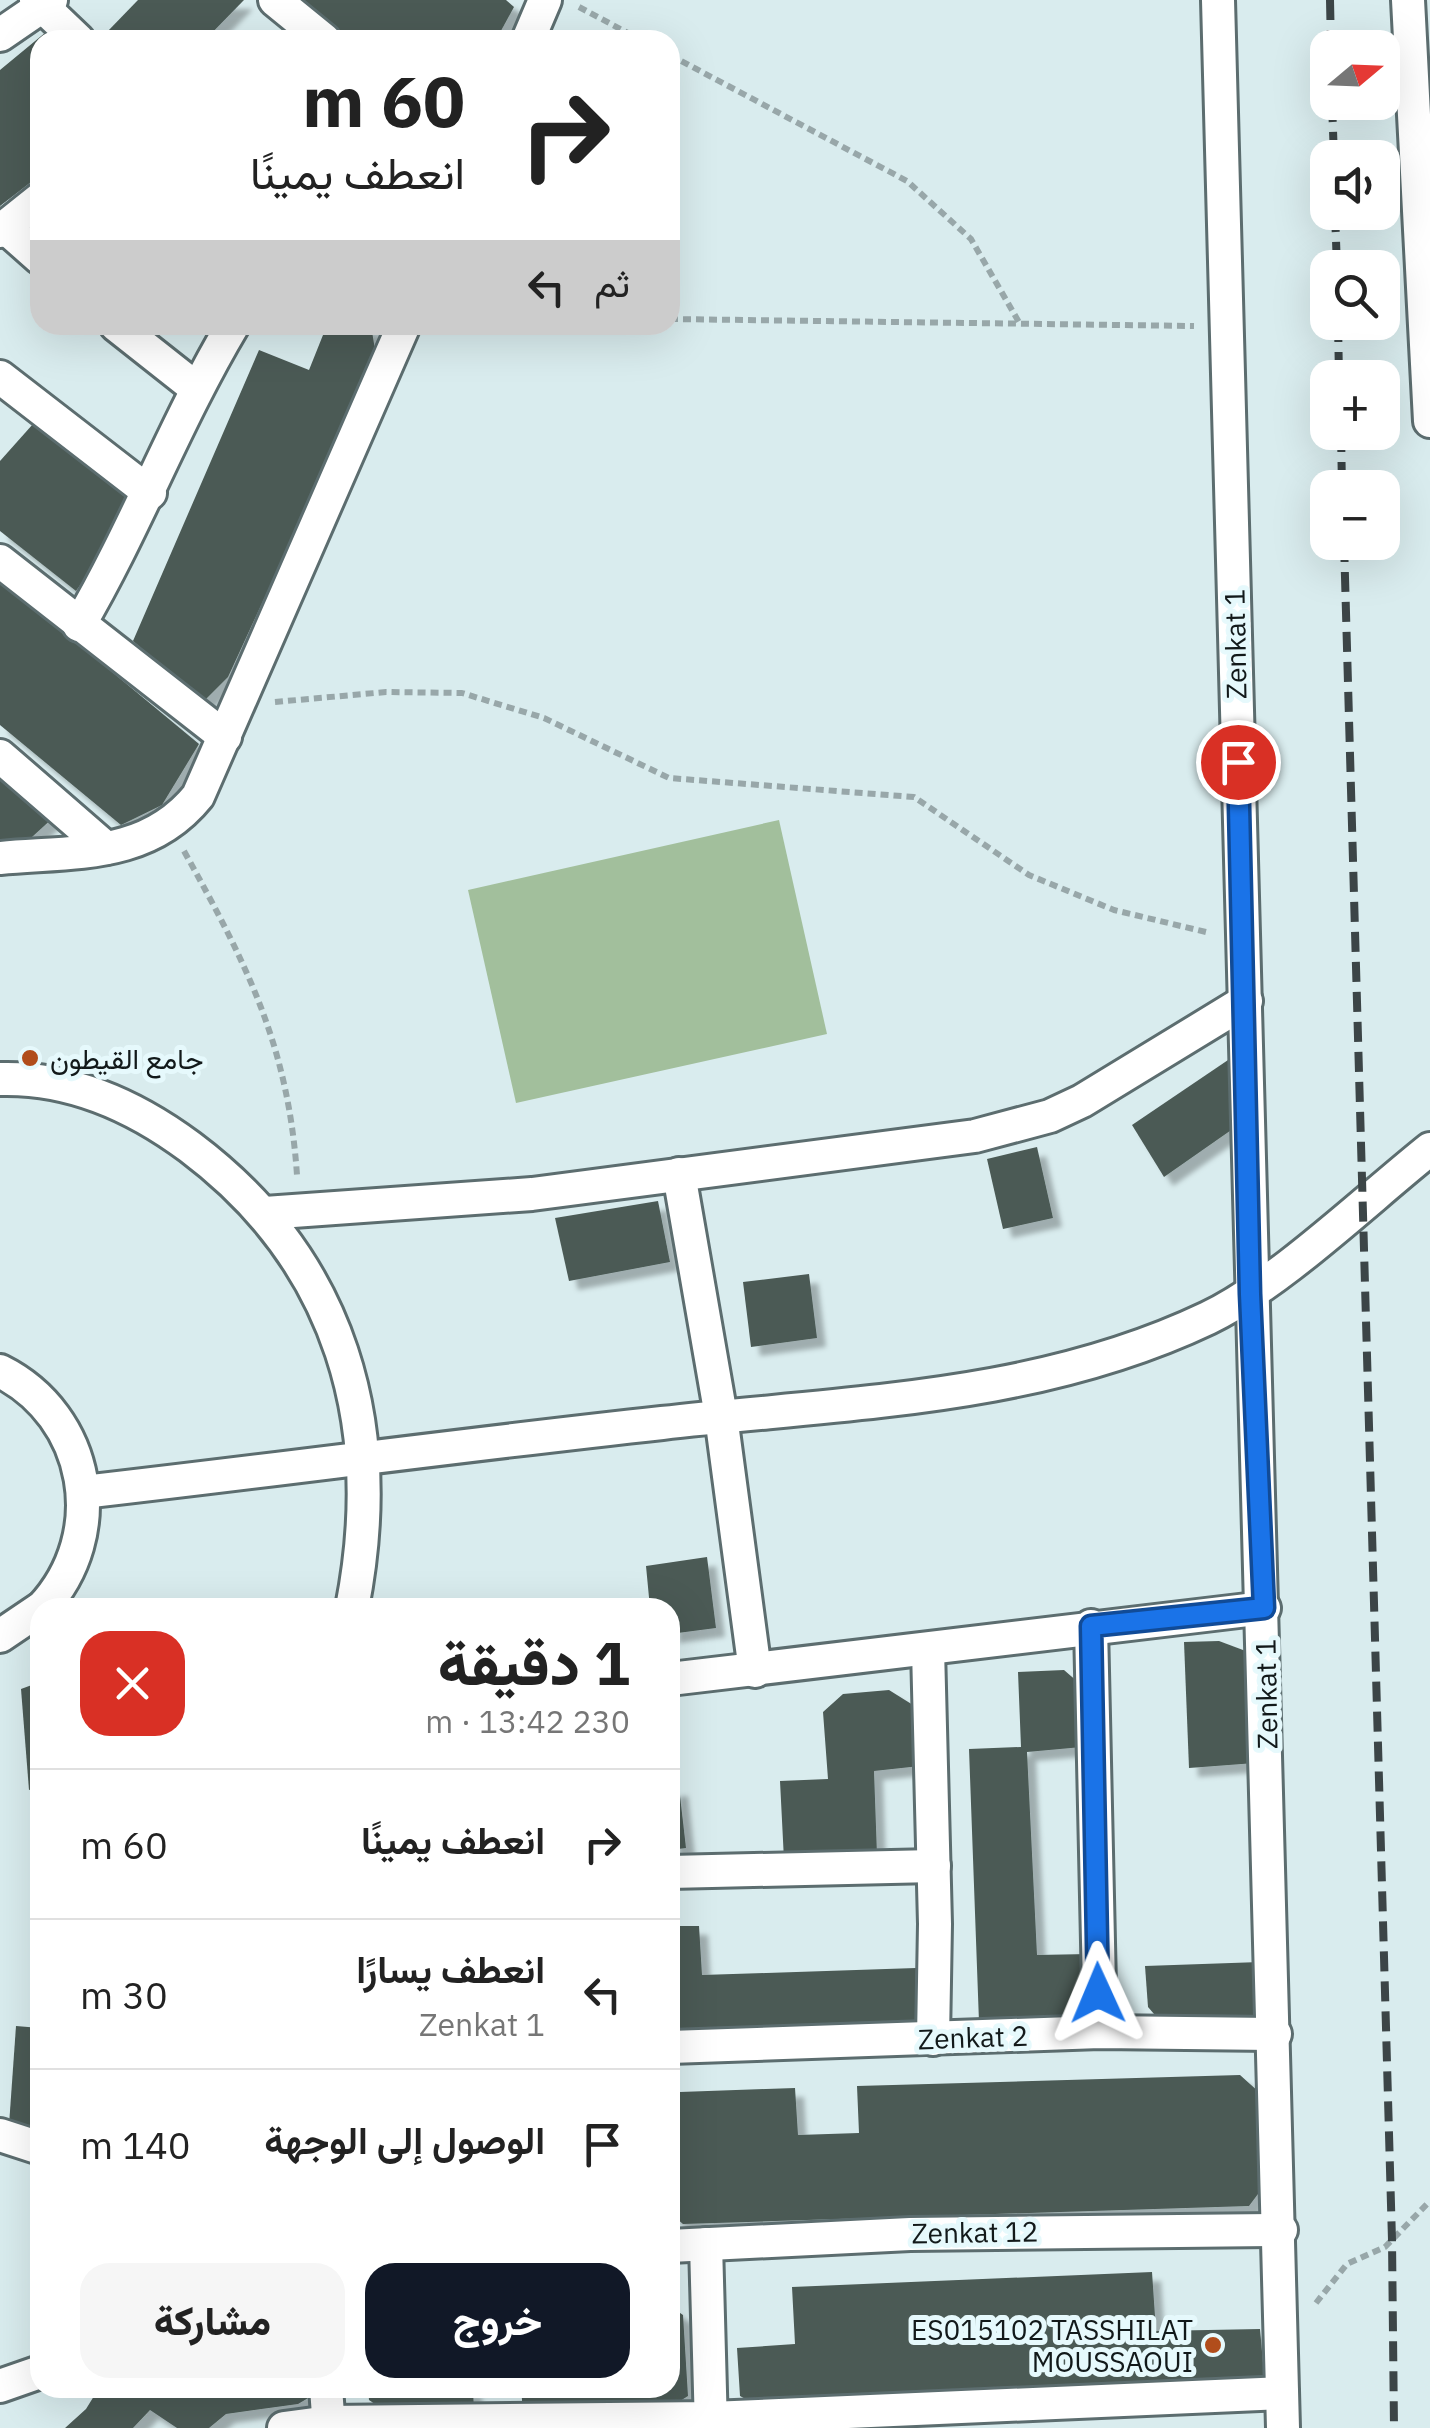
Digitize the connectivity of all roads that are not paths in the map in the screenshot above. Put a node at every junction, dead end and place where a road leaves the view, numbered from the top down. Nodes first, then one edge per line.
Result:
1 (275, 0) edge
2 (546, 0) edge
3 (1218, 0) edge
4 (1408, 0) edge
5 (42, 2) edge
6 (69, 30) edge
7 (312, 30) edge
8 (532, 30) edge
9 (0, 35) edge
10 (30, 206) edge
11 (3, 229) edge
12 (30, 250) edge
13 (1427, 264) edge
14 (128, 335) edge
15 (227, 335) edge
16 (400, 335) edge
17 (0, 377) edge
18 (197, 390) junction
19 (1430, 421) edge
20 (150, 493) junction
21 (0, 561) edge
22 (79, 626) junction
23 (225, 737) junction
24 (0, 756) edge
25 (106, 848) junction
26 (0, 858) edge
27 (1246, 1001) junction
28 (0, 1079) edge
29 (1430, 1149) edge
30 (678, 1174) junction
31 (265, 1213) junction
32 (1250, 1294) junction
33 (0, 1370) edge
34 (720, 1416) junction
35 (366, 1460) junction
36 (84, 1492) junction
37 (47, 1598) edge
38 (354, 1598) edge
39 (1264, 1608) junction
40 (30, 1616) edge
41 (1091, 1626) junction
42 (0, 1636) edge
43 (928, 1649) junction
44 (755, 1672) junction
45 (680, 1678) edge
46 (934, 1866) junction
47 (680, 1872) edge
48 (1100, 2032) junction
49 (1275, 2034) junction
50 (933, 2039) junction
51 (680, 2048) edge
52 (0, 2135) edge
53 (30, 2145) edge
54 (1281, 2230) junction
55 (706, 2244) junction
56 (680, 2245) edge
57 (30, 2376) edge
58 (0, 2386) edge
59 (1282, 2393) junction
60 (327, 2398) edge
61 (711, 2423) edge
62 (329, 2425) edge
63 (284, 2428) edge
64 (1283, 2428) edge

1 - 7 street
2 - 8 street
3 - 27 street, Zenkat 1
4 - 13 street
5 - 6 street
5 - 9 street
10 - 11 street
11 - 12 street
13 - 19 street
14 - 18 street
15 - 18 street
16 - 23 street
17 - 20 street
18 - 20 street
20 - 22 street
21 - 22 street
22 - 23 street
23 - 25 street
24 - 25 street
25 - 26 street
27 - 30 street
27 - 32 street, Zenkat 1
28 - 31 street
29 - 32 street
30 - 31 street
30 - 34 street
31 - 35 street
32 - 34 street
32 - 39 street, Zenkat 1
33 - 36 street
34 - 35 street
34 - 44 street
35 - 36 street
35 - 38 street
36 - 37 street
39 - 41 street
39 - 49 street, Zenkat 1
40 - 42 street
41 - 43 street
41 - 48 street
43 - 44 street
43 - 46 street
44 - 45 street
46 - 47 street
46 - 50 street
48 - 49 street, Zenkat 2
48 - 50 street, Zenkat 2
49 - 54 street, Zenkat 1
50 - 51 street, Zenkat 2
52 - 53 street
54 - 55 street, Zenkat 12
54 - 59 street, Zenkat 1
55 - 56 street, Zenkat 12
55 - 61 street
57 - 58 street
59 - 61 street
59 - 64 street, Zenkat 1
60 - 62 street
61 - 62 street
62 - 63 street

